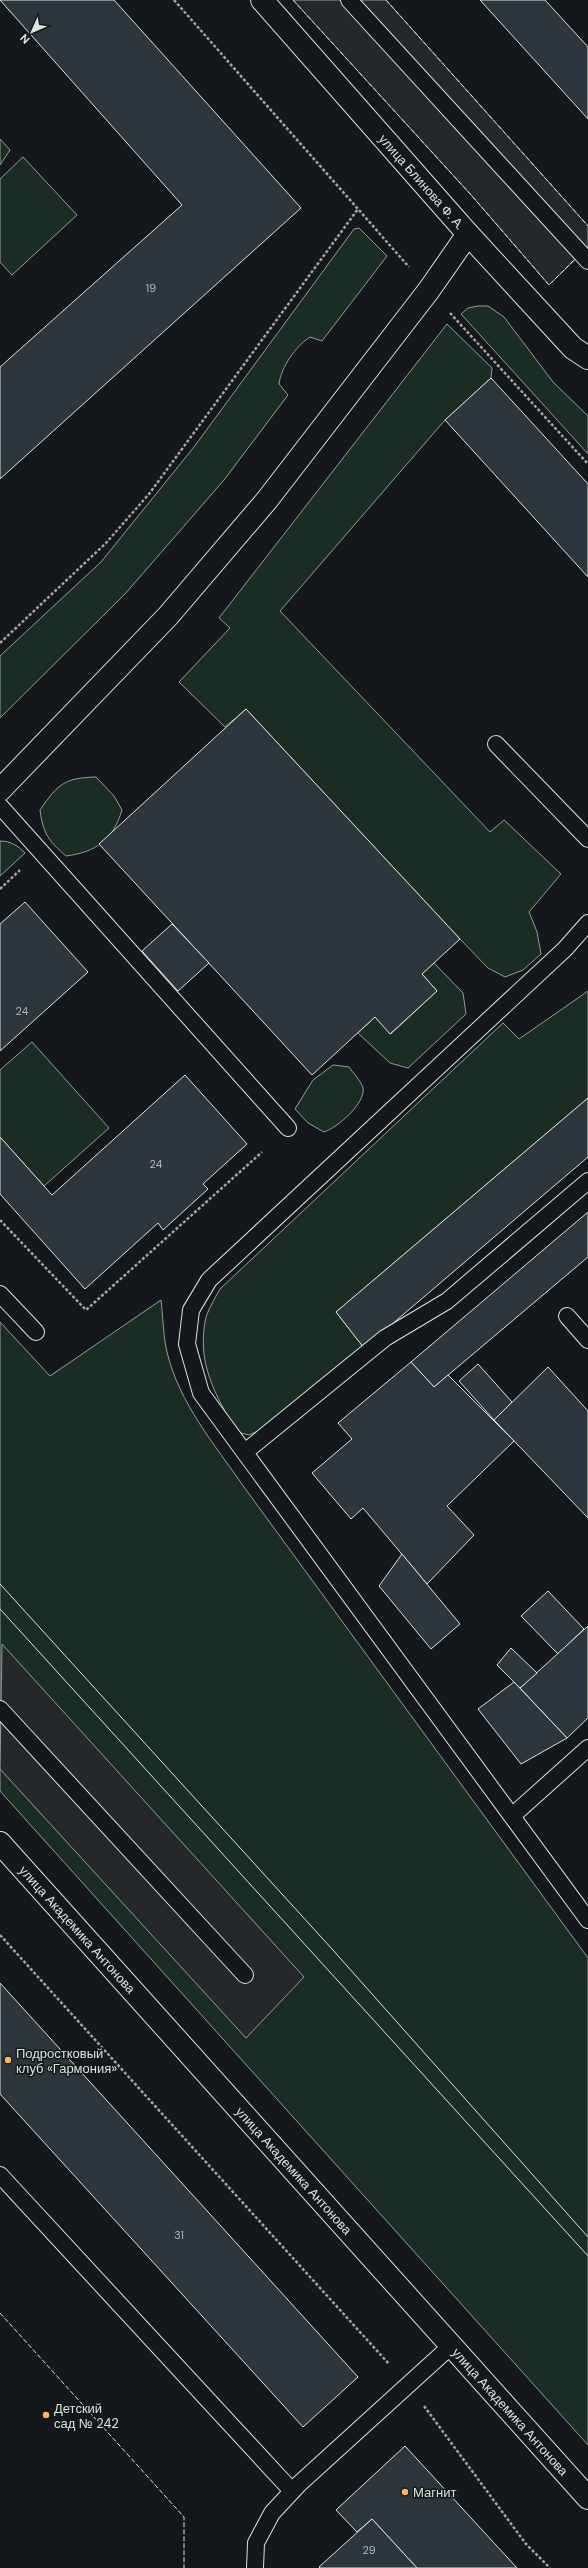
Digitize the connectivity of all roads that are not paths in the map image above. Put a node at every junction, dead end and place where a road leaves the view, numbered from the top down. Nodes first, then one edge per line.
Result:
1 (262, 0) edge
2 (349, 0) edge
3 (468, 234) junction
4 (588, 262) edge
5 (588, 358) edge
6 (496, 744) dead end
7 (0, 790) edge
8 (0, 806) edge
9 (588, 839) edge
10 (588, 923) edge
11 (288, 1128) dead end
12 (588, 1181) edge
13 (0, 1294) edge
14 (567, 1316) dead end
15 (36, 1332) dead end
16 (588, 1340) edge
17 (245, 1452) junction
18 (0, 1708) edge
19 (588, 1748) edge
20 (512, 1816) junction
21 (0, 1843) edge
22 (588, 1920) edge
23 (245, 1975) dead end
24 (0, 2175) edge
25 (452, 2345) junction
26 (292, 2491) junction
27 (588, 2498) edge
28 (255, 2568) edge

1 - 3 street, улица Блинова Ф. А.
2 - 4 lane
3 - 5 street, улица Блинова Ф. А.
3 - 7 street
6 - 9 lane
8 - 11 lane
10 - 17 lane
12 - 17 lane
13 - 15 lane
14 - 16 lane
17 - 20 lane
18 - 23 lane
19 - 20 lane
20 - 22 lane
21 - 25 street, улица Академика Антонова
24 - 26 lane
25 - 26 lane
25 - 27 street, улица Академика Антонова
26 - 28 lane

